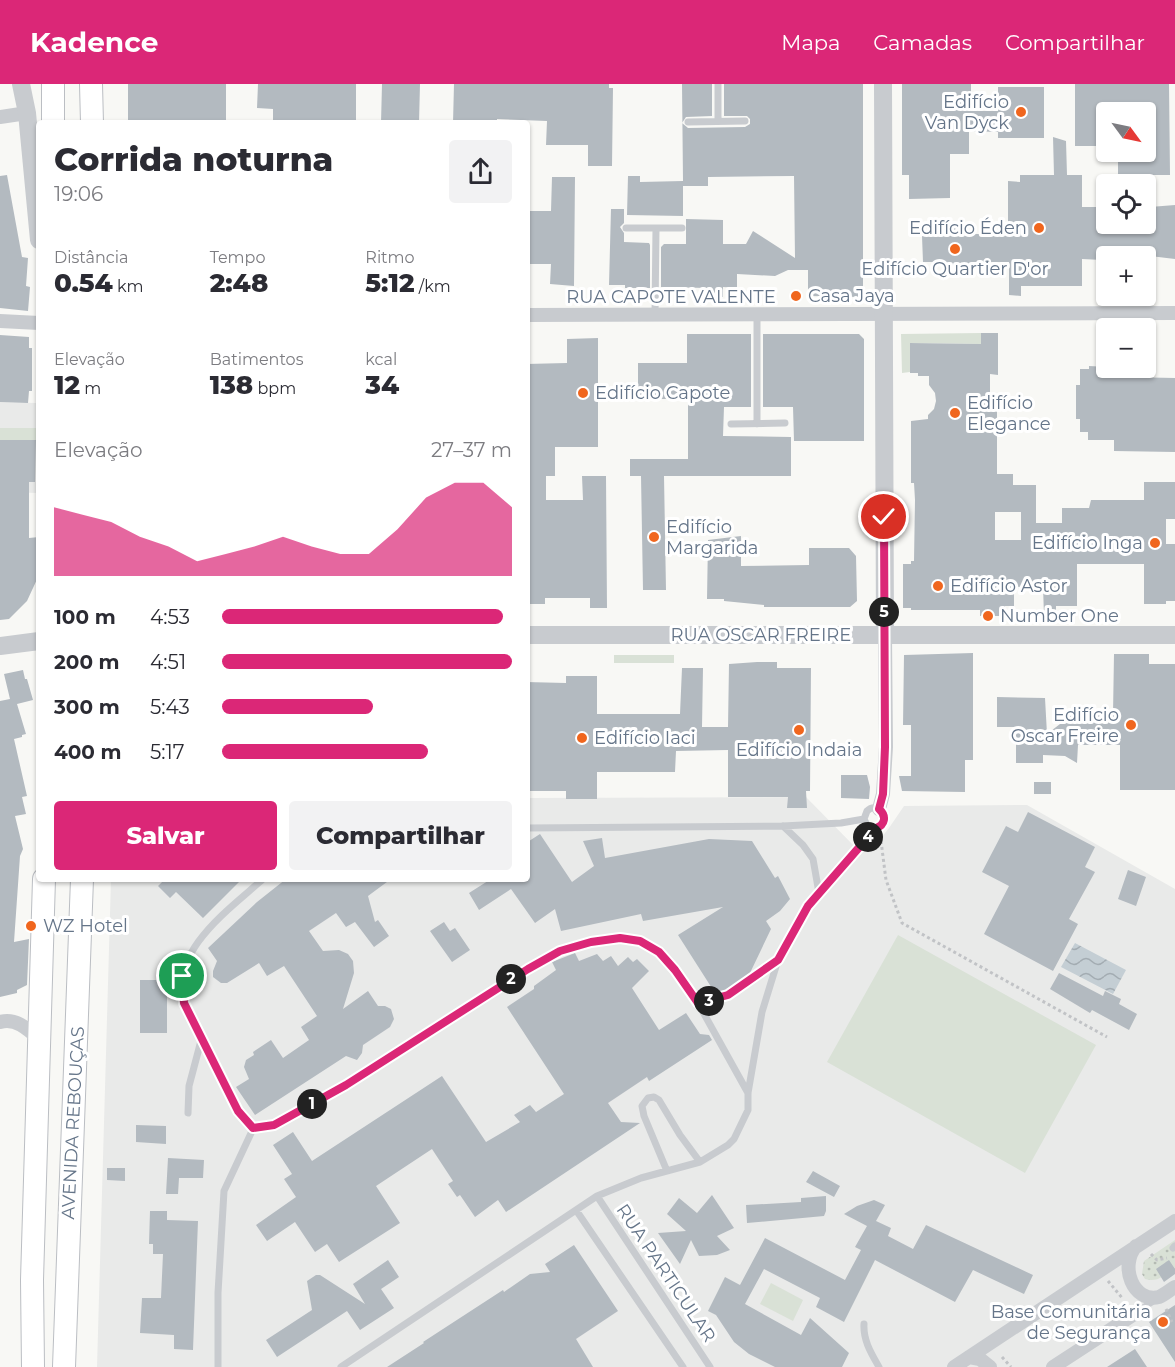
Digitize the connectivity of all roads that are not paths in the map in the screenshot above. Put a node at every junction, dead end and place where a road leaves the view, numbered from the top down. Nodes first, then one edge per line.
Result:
1 (21, 84) edge
2 (53, 84) edge
3 (92, 84) edge
4 (718, 84) edge
5 (883, 84) edge
6 (27, 113) junction
7 (0, 117) edge
8 (53, 120) edge
9 (92, 120) edge
10 (718, 121) junction
11 (745, 121) dead end
12 (688, 122) dead end
13 (36, 208) edge
14 (626, 228) dead end
15 (656, 228) junction
16 (682, 228) dead end
17 (1175, 313) edge
18 (530, 315) edge
19 (655, 315) junction
20 (757, 315) junction
21 (883, 315) junction
22 (0, 321) edge
23 (36, 323) edge
24 (785, 423) dead end
25 (731, 424) dead end
26 (758, 424) junction
27 (530, 635) edge
28 (1175, 635) edge
29 (885, 636) junction
30 (36, 641) edge
31 (0, 646) edge
32 (879, 809) junction
33 (864, 819) junction
34 (783, 826) junction
35 (530, 828) edge
36 (877, 828) junction
37 (44, 882) edge
38 (82, 882) edge
39 (260, 882) edge
40 (819, 892) junction
41 (778, 960) junction
42 (698, 1003) junction
43 (0, 1022) edge
44 (202, 1037) junction
45 (40, 1040) junction
46 (748, 1093) junction
47 (188, 1113) dead end
48 (253, 1128) junction
49 (700, 1162) junction
50 (667, 1171) junction
51 (597, 1196) junction
52 (576, 1210) junction
53 (1175, 1221) edge
54 (1137, 1245) junction
55 (1175, 1287) edge
56 (1160, 1297) junction
57 (1136, 1313) joint
58 (864, 1324) dead end
59 (969, 1357) junction
60 (33, 1367) edge
61 (64, 1367) edge
62 (219, 1367) edge
63 (341, 1367) edge
64 (683, 1367) edge
65 (710, 1367) edge
66 (879, 1367) edge
67 (954, 1367) edge
68 (990, 1367) edge
69 (1053, 1367) edge

1 - 6 street
2 - 8 main road
3 - 9 main road
4 - 10 lane
5 - 21 street
6 - 7 street
6 - 13 street
10 - 11 lane
10 - 12 lane
14 - 15 lane
15 - 16 lane
15 - 19 lane
17 - 21 street, RUA CAPOTE VALENTE
18 - 19 street, RUA CAPOTE VALENTE
19 - 20 street, RUA CAPOTE VALENTE
20 - 21 street, RUA CAPOTE VALENTE
20 - 26 lane
21 - 29 street
22 - 23 street
24 - 26 lane
25 - 26 lane
27 - 29 street, RUA OSCAR FREIRE
28 - 29 street, RUA OSCAR FREIRE
29 - 32 street
30 - 31 street
32 - 33 lane
32 - 36 lane
33 - 34 lane
33 - 36 lane
34 - 35 lane
34 - 40 lane
36 - 40 lane
37 - 45 main road, AVENIDA REBOUÇAS
38 - 61 main road, AVENIDA REBOUÇAS
39 - 44 lane
40 - 41 lane
41 - 42 lane
41 - 46 lane
42 - 46 lane
42 - 48 lane
43 - 45 street
44 - 47 lane
44 - 48 lane
45 - 60 main road, AVENIDA REBOUÇAS
46 - 49 lane
48 - 62 lane
49 - 50 lane
49 - 50 lane
50 - 51 lane
51 - 52 lane
51 - 65 lane, RUA PARTICULAR
52 - 63 lane
52 - 64 lane
53 - 54 street
54 - 56 street
54 - 59 street
55 - 56 street
56 - 57 lane
57 - 69 street
58 - 66 lane
59 - 67 street
59 - 68 street

